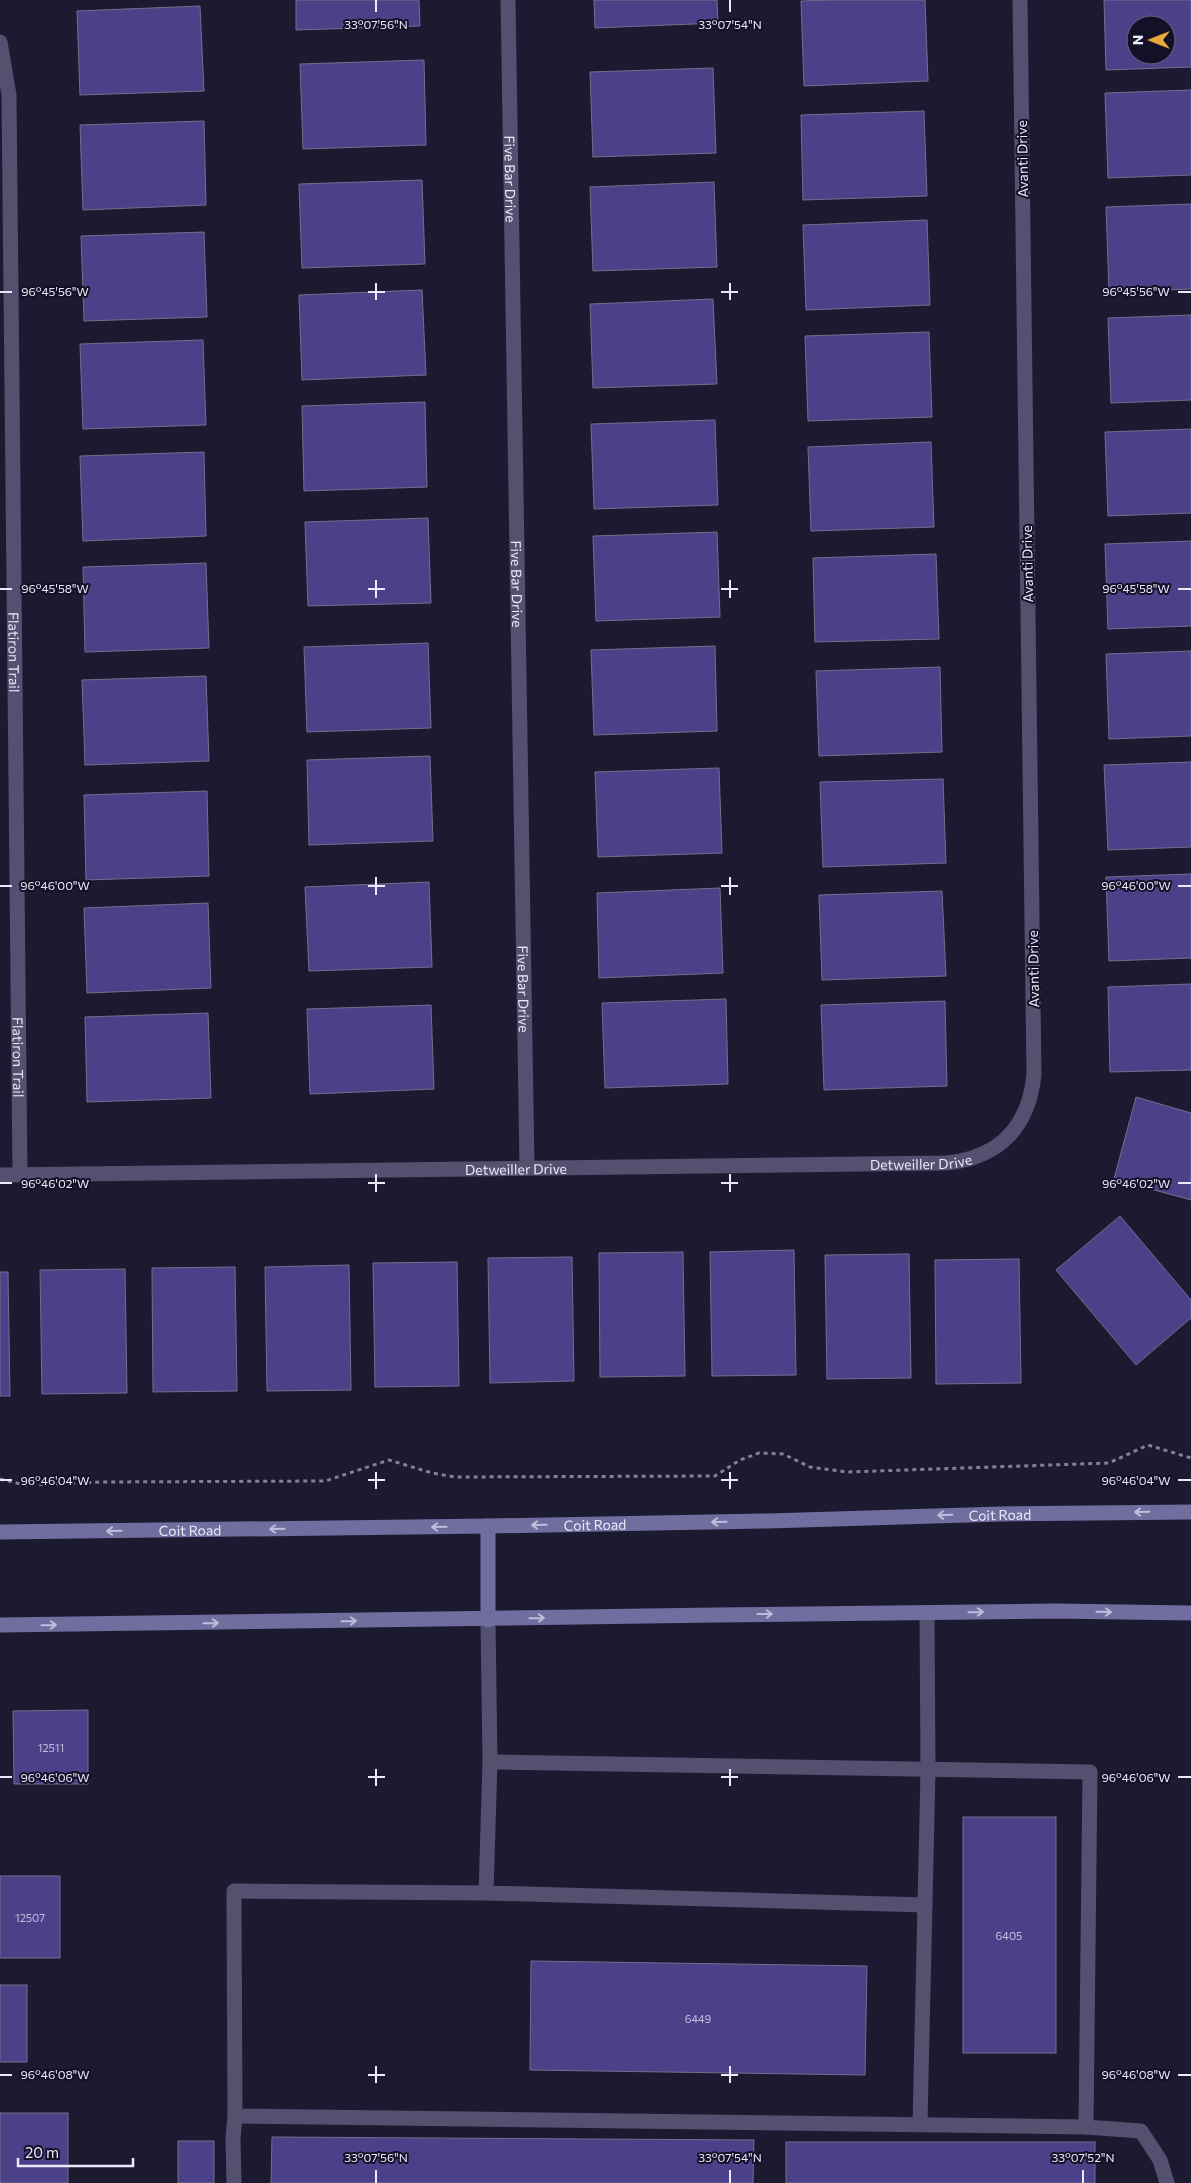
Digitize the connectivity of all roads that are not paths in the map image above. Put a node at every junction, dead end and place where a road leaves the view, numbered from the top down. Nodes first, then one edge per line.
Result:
1 (508, 0) edge
2 (1020, 0) edge
3 (0, 42) edge
4 (1019, 1124) joint
5 (527, 1168) junction
6 (20, 1174) junction
7 (0, 1175) edge
8 (1191, 1512) edge
9 (488, 1526) junction
10 (0, 1532) edge
11 (927, 1613) junction
12 (1191, 1613) edge
13 (488, 1620) junction
14 (0, 1625) edge
15 (490, 1762) junction
16 (928, 1770) junction
17 (486, 1893) junction
18 (924, 1905) junction
19 (235, 2116) junction
20 (920, 2124) junction
21 (1086, 2127) junction
22 (234, 2183) edge
23 (1166, 2183) edge

1 - 5 street, Five Bar Drive
2 - 4 street, Avanti Drive
3 - 6 street, Flatiron Trail
4 - 5 street, Detweiller Drive
5 - 6 street, Detweiller Drive
6 - 7 street, Detweiller Drive
8 -> 9 main road, Coit Road
9 -> 10 main road, Coit Road
9 - 13 main road
11 -> 12 main road
13 -> 11 main road
11 - 16 street
14 -> 13 main road
13 - 15 street
15 - 16 street
15 - 17 street
16 - 18 street
16 - 21 street
17 - 18 street
17 - 19 street
18 - 20 street
19 - 20 street
19 - 22 street
20 - 21 street
21 - 23 street

